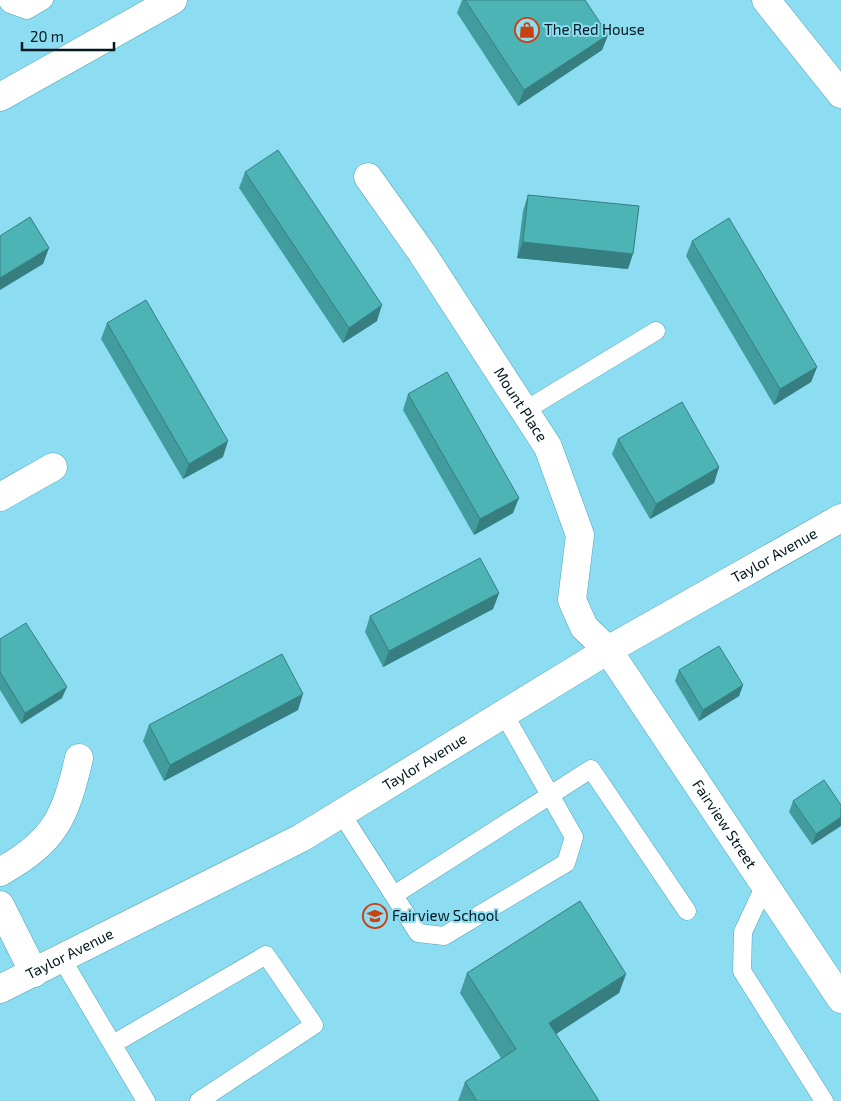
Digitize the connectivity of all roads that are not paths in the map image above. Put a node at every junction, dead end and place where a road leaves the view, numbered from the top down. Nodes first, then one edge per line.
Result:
1 (7, 0) edge
2 (44, 0) edge
3 (173, 0) edge
4 (766, 0) edge
5 (1, 94) edge
6 (841, 94) edge
7 (368, 177) dead end
8 (656, 332) dead end
9 (524, 411) junction
10 (53, 467) dead end
11 (0, 497) edge
12 (841, 518) edge
13 (608, 650) junction
14 (504, 714) junction
15 (79, 758) dead end
16 (550, 795) junction
17 (341, 813) junction
18 (0, 872) edge
19 (765, 885) junction
20 (394, 895) junction
21 (0, 905) edge
22 (687, 911) dead end
23 (62, 959) junction
24 (34, 973) junction
25 (0, 989) edge
26 (841, 999) edge
27 (113, 1044) junction
28 (146, 1101) edge
29 (199, 1101) edge
30 (824, 1101) edge

1 - 2 lane
3 - 5 street
4 - 6 street
7 - 9 street, Mount Place
8 - 9 lane
9 - 13 street, Mount Place
10 - 11 street
12 - 13 street, Taylor Avenue
13 - 14 street, Taylor Avenue
13 - 19 street, Fairview Street
14 - 16 lane
14 - 17 street, Taylor Avenue
15 - 18 street
16 - 20 lane
16 - 20 lane
16 - 22 lane
17 - 20 lane
17 - 23 street, Taylor Avenue
19 - 26 street, Fairview Street
19 - 30 lane
21 - 24 street
23 - 24 street, Taylor Avenue
23 - 27 lane
24 - 25 street, Taylor Avenue
27 - 28 lane
27 - 29 lane

